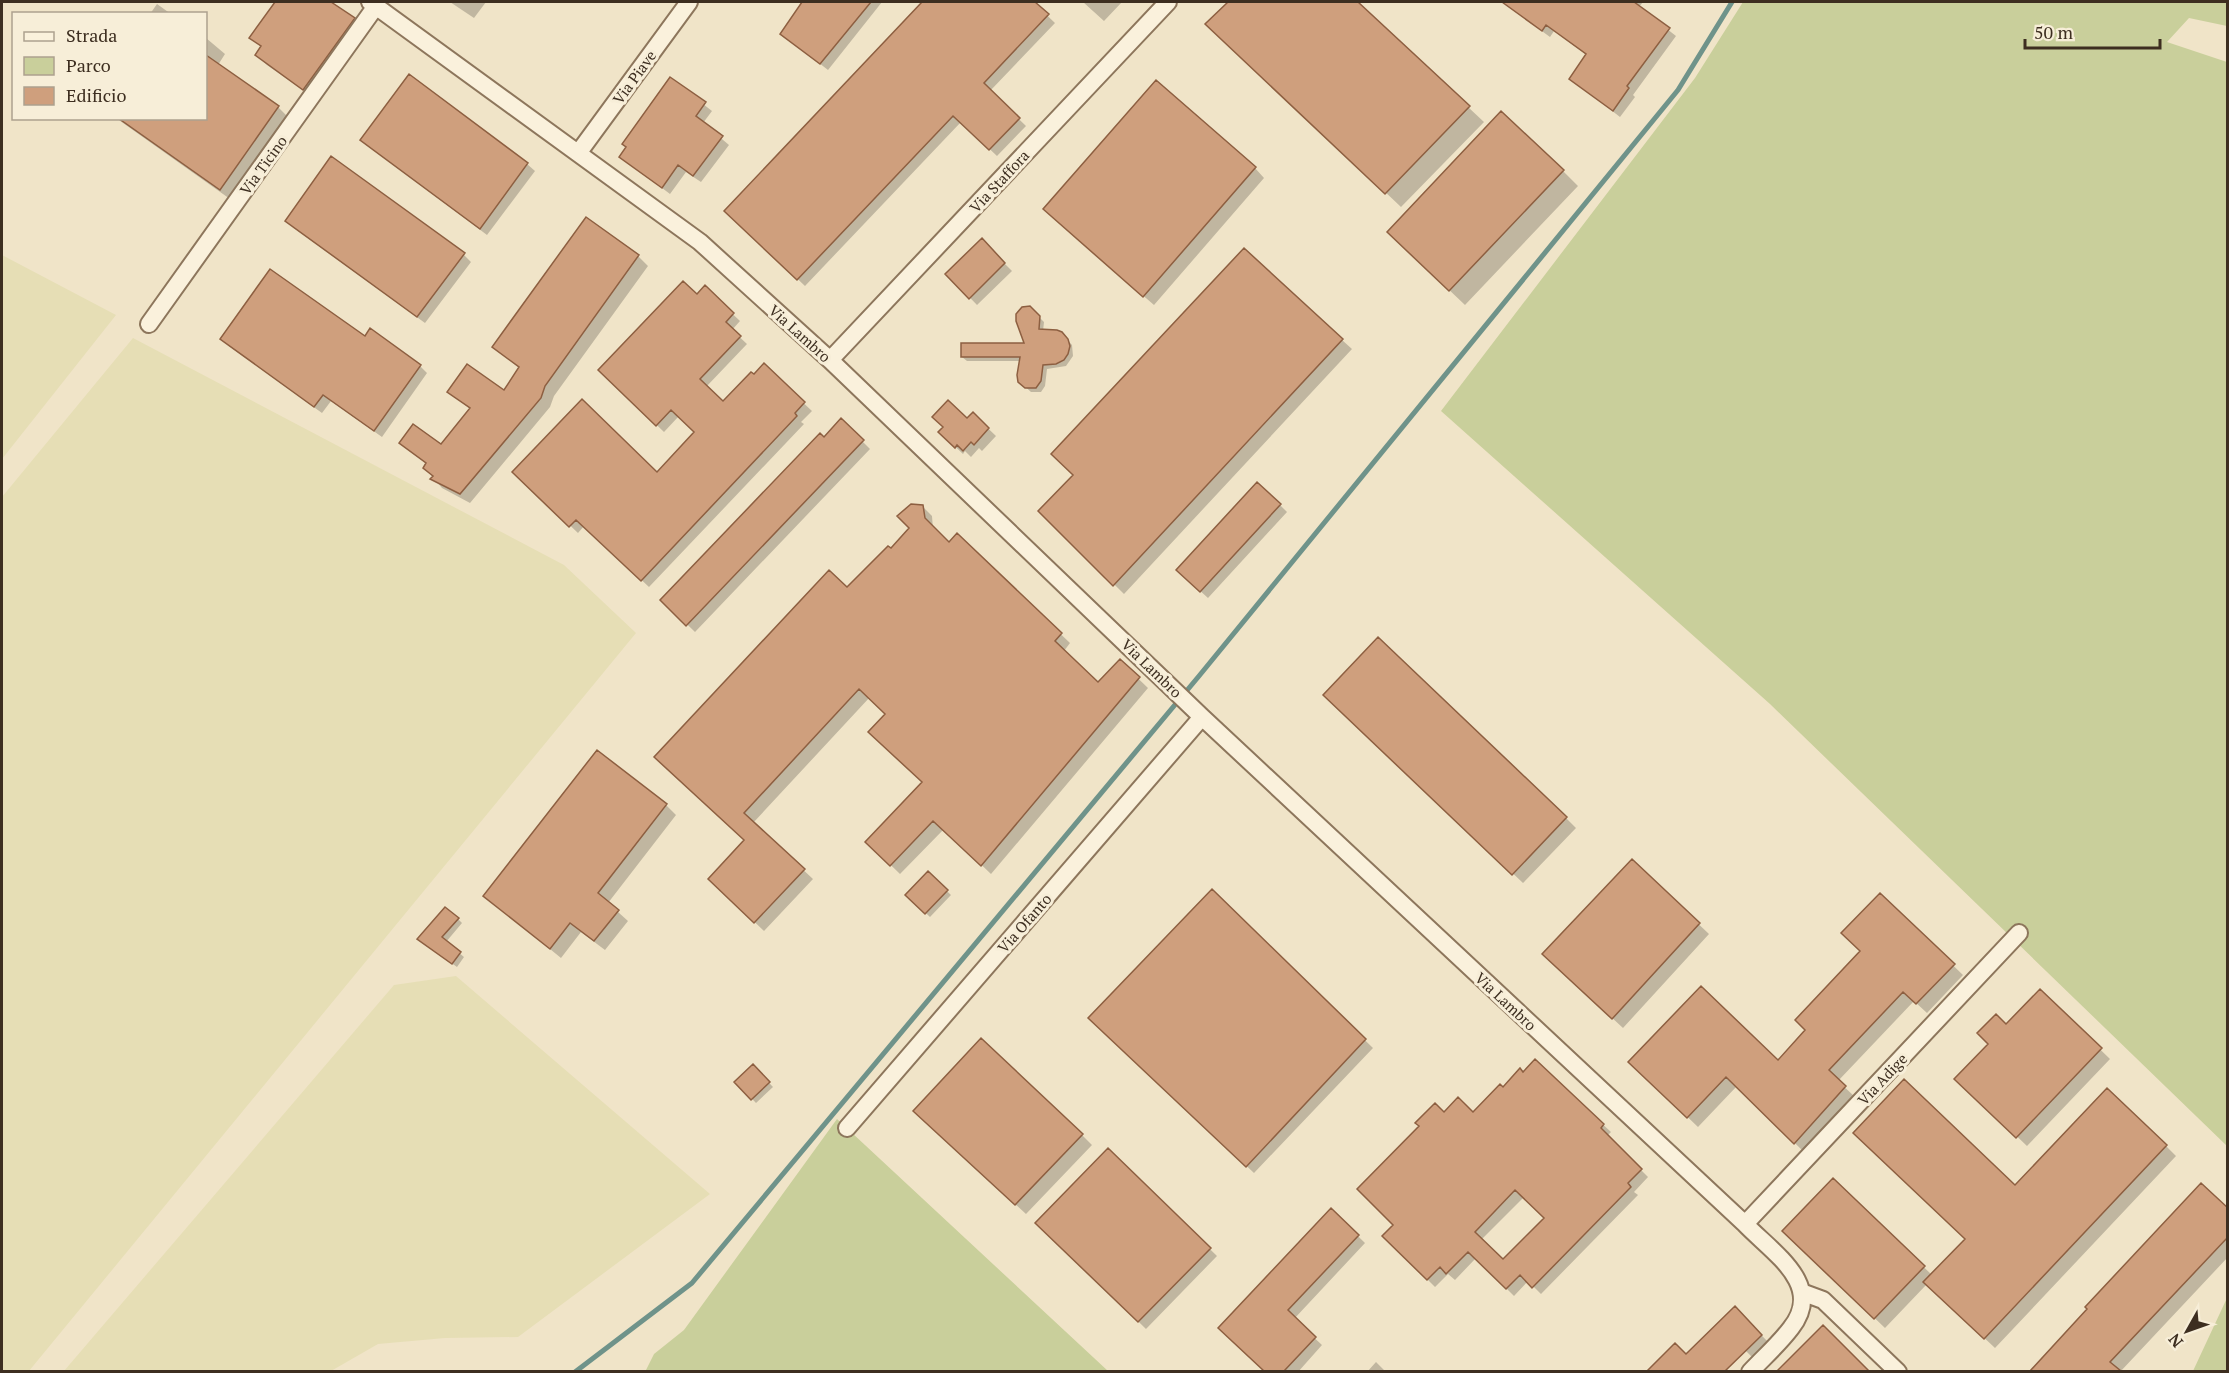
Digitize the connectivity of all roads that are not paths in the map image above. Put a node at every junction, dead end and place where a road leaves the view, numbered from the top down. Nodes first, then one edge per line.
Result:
1 (689, 2) edge
2 (1168, 2) edge
3 (373, 4) edge
4 (579, 152) junction
5 (149, 324) dead end
6 (830, 360) junction
7 (1198, 713) junction
8 (2019, 933) dead end
9 (847, 1128) dead end
10 (1745, 1224) junction
11 (1804, 1293) junction
12 (1750, 1371) edge
13 (1898, 1371) edge

1 - 4 street, Via Piave
2 - 6 street, Via Staffora
3 - 4 street, Via Lambro
3 - 5 street, Via Ticino
4 - 6 street, Via Lambro
6 - 7 street, Via Lambro
7 - 9 street, Via Ofanto
7 - 10 street, Via Lambro
8 - 10 street, Via Adige
10 - 11 street, Via Lambro
11 - 12 street
11 - 13 street

